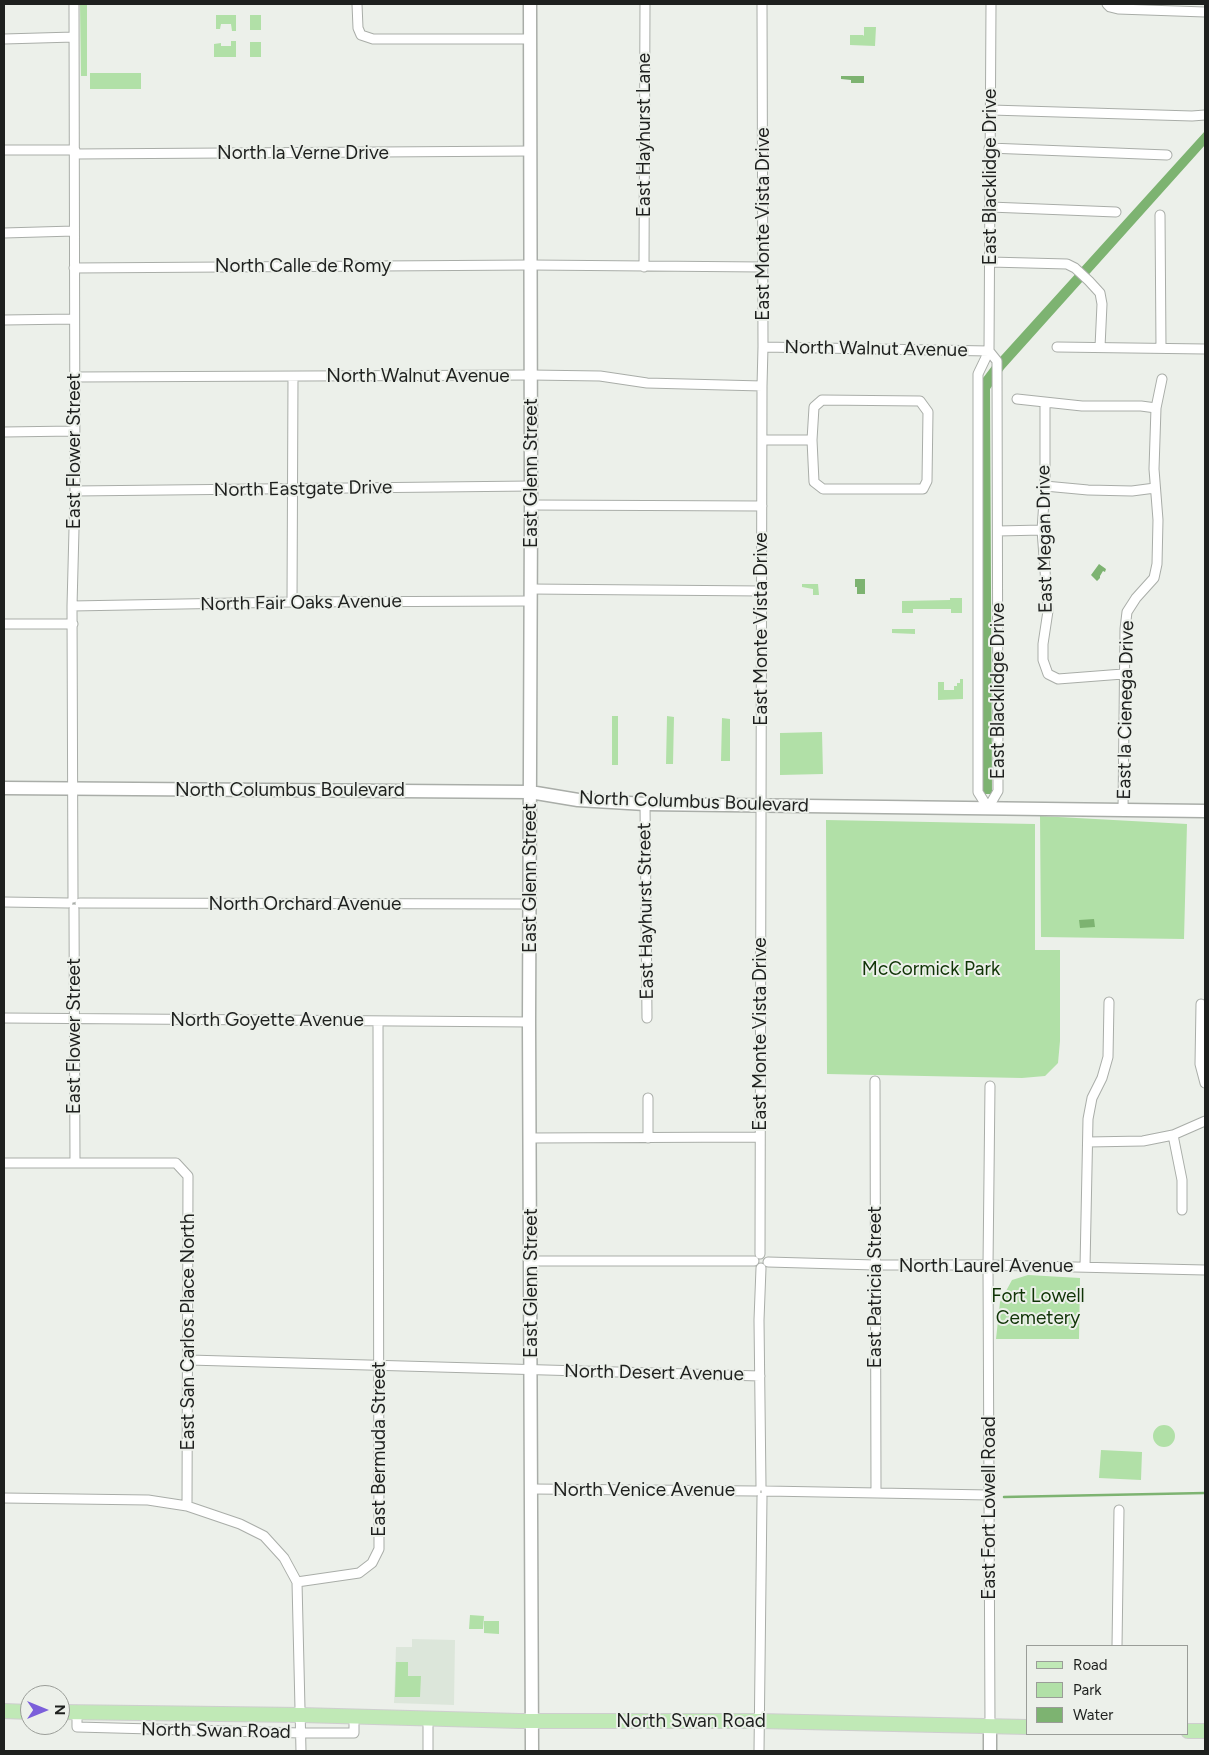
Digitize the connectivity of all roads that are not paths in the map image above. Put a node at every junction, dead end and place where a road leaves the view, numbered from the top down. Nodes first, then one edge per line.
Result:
1 (74, 4) edge
2 (357, 4) edge
3 (530, 4) edge
4 (645, 4) edge
5 (762, 4) edge
6 (991, 4) edge
7 (1107, 4) edge
8 (1205, 12) edge
9 (74, 38) junction
10 (4, 39) edge
11 (530, 39) junction
12 (990, 110) junction
13 (1205, 115) edge
14 (989, 148) junction
15 (4, 150) edge
16 (530, 151) junction
17 (75, 152) junction
18 (1167, 155) dead end
19 (990, 207) junction
20 (1116, 212) dead end
21 (1160, 215) dead end
22 (74, 231) junction
23 (4, 233) edge
24 (990, 262) junction
25 (531, 265) junction
26 (644, 267) junction
27 (763, 267) junction
28 (74, 268) junction
29 (74, 319) junction
30 (4, 320) edge
31 (763, 347) junction
32 (1057, 347) dead end
33 (1100, 347) junction
34 (1161, 348) junction
35 (1205, 349) edge
36 (989, 351) junction
37 (531, 375) junction
38 (293, 376) junction
39 (75, 377) junction
40 (1162, 379) dead end
41 (762, 386) junction
42 (1018, 400) dead end
43 (1045, 403) junction
44 (1156, 408) junction
45 (74, 431) junction
46 (4, 432) edge
47 (762, 440) junction
48 (812, 440) junction
49 (531, 486) junction
50 (1045, 486) junction
51 (1155, 488) junction
52 (291, 489) junction
53 (75, 491) junction
54 (531, 505) junction
55 (762, 506) junction
56 (998, 530) junction
57 (1042, 530) junction
58 (762, 591) junction
59 (530, 595) junction
60 (292, 602) junction
61 (72, 606) junction
62 (4, 624) edge
63 (73, 624) junction
64 (1124, 674) junction
65 (4, 788) edge
66 (73, 789) junction
67 (530, 792) junction
68 (645, 804) junction
69 (761, 805) junction
70 (988, 808) junction
71 (1123, 810) junction
72 (1205, 811) edge
73 (4, 902) edge
74 (74, 903) junction
75 (530, 904) junction
76 (1109, 1002) dead end
77 (1201, 1004) dead end
78 (4, 1018) edge
79 (647, 1018) dead end
80 (74, 1019) junction
81 (378, 1021) junction
82 (529, 1022) junction
83 (875, 1081) dead end
84 (1205, 1083) edge
85 (990, 1086) dead end
86 (648, 1098) dead end
87 (1205, 1121) edge
88 (1174, 1135) junction
89 (760, 1137) junction
90 (530, 1138) junction
91 (648, 1138) junction
92 (1088, 1142) junction
93 (4, 1163) edge
94 (75, 1163) junction
95 (1182, 1210) dead end
96 (757, 1258) junction
97 (531, 1261) junction
98 (764, 1265) junction
99 (875, 1266) junction
100 (988, 1266) junction
101 (1085, 1267) junction
102 (1205, 1270) edge
103 (189, 1360) junction
104 (380, 1365) junction
105 (530, 1370) junction
106 (760, 1376) junction
107 (532, 1489) junction
108 (761, 1491) junction
109 (876, 1493) junction
110 (989, 1495) junction
111 (4, 1498) edge
112 (187, 1506) junction
113 (1118, 1510) dead end
114 (296, 1582) junction
115 (1117, 1645) edge
116 (4, 1711) edge
117 (20, 1712) edge
118 (70, 1712) edge
119 (77, 1712) junction
120 (301, 1716) junction
121 (354, 1717) junction
122 (428, 1719) junction
123 (532, 1721) junction
124 (759, 1721) junction
125 (990, 1726) junction
126 (1026, 1727) edge
127 (1189, 1731) edge
128 (1205, 1731) edge
129 (301, 1733) junction
130 (301, 1751) edge
131 (428, 1751) edge
132 (532, 1751) edge
133 (760, 1751) edge
134 (990, 1751) edge

1 - 9 street, East Flower Street
2 - 11 street
3 - 11 street, East Glenn Street
4 - 26 street, East Hayhurst Lane
5 - 27 street, East Monte Vista Drive
6 - 12 street, East Blacklidge Drive
7 - 8 street
9 - 10 street
9 - 17 street, East Flower Street
11 - 16 street, East Glenn Street
12 - 13 street
12 - 14 street, East Blacklidge Drive
14 - 18 street
14 - 19 street, East Blacklidge Drive
15 - 17 street, North la Verne Drive
16 - 17 street, North la Verne Drive
16 - 25 street, East Glenn Street
17 - 22 street, East Flower Street
19 - 20 street
19 - 24 street, East Blacklidge Drive
21 - 34 street
22 - 23 street
22 - 28 street, East Flower Street
24 - 33 street
24 - 36 street, East Blacklidge Drive
25 - 26 street, North Calle de Romy
25 - 28 street, North Calle de Romy
25 - 37 street, East Glenn Street
26 - 27 street, North Calle de Romy
27 - 31 street, East Monte Vista Drive
28 - 29 street, East Flower Street
29 - 30 street
29 - 39 street, East Flower Street
31 - 36 street, North Walnut Avenue
31 - 41 street, East Monte Vista Drive
32 - 33 street
33 - 34 street
34 - 35 street
36 - 56 street, East Blacklidge Drive
36 - 70 street, East Blacklidge Drive
37 - 38 street, North Walnut Avenue
37 - 41 street, North Walnut Avenue
37 - 49 street, East Glenn Street
38 - 39 street, North Walnut Avenue
38 - 52 street
39 - 45 street, East Flower Street
40 - 44 street, East la Cienega Drive
41 - 47 street, East Monte Vista Drive
42 - 43 street
43 - 44 street
43 - 50 street, East Megan Drive
44 - 51 street, East la Cienega Drive
45 - 46 street
45 - 53 street, East Flower Street
47 - 48 street
47 - 55 street, East Monte Vista Drive
48 - 48 street
49 - 52 street, North Eastgate Drive
49 - 54 street, East Glenn Street
50 - 51 street
50 - 57 street, East Megan Drive
51 - 64 street, East la Cienega Drive
52 - 53 street, North Eastgate Drive
52 - 60 street
53 - 61 street, East Flower Street
54 - 55 street
54 - 59 street, East Glenn Street
55 - 58 street, East Monte Vista Drive
56 - 57 street
56 - 70 street, East Blacklidge Drive
57 - 64 street, East Megan Drive
58 - 59 street, North Fair Oaks Avenue
58 - 69 street, East Monte Vista Drive
59 - 60 street, North Fair Oaks Avenue
59 - 67 street, East Glenn Street
60 - 61 street, North Fair Oaks Avenue
61 - 63 street, East Flower Street
62 - 63 street
63 - 66 street, East Flower Street
64 - 71 street, East la Cienega Drive
65 - 66 street, North Columbus Boulevard
66 - 67 street, North Columbus Boulevard
66 - 74 street, East Flower Street
67 - 68 street, North Columbus Boulevard
67 - 75 street, East Glenn Street
68 - 69 street, North Columbus Boulevard
68 - 79 street, East Hayhurst Street
69 - 70 street, North Columbus Boulevard
69 - 89 street, East Monte Vista Drive
70 - 71 street, North Columbus Boulevard
71 - 72 street, North Columbus Boulevard
73 - 74 street, North Orchard Avenue
74 - 75 street, North Orchard Avenue
74 - 80 street, East Flower Street
75 - 82 street, East Glenn Street
76 - 92 street
77 - 84 street
78 - 80 street, North Goyette Avenue
80 - 81 street, North Goyette Avenue
80 - 94 street, East Flower Street
81 - 82 street, North Goyette Avenue
81 - 104 street, East Bermuda Street
82 - 90 street, East Glenn Street
83 - 99 street, East Patricia Street
85 - 100 street
86 - 91 street
87 - 88 street
88 - 92 street
88 - 95 street
89 - 91 street
89 - 96 street, East Monte Vista Drive
90 - 91 street
90 - 97 street, East Glenn Street
92 - 101 street
93 - 94 street
94 - 103 street, East San Carlos Place North
96 - 97 street
96 - 98 street
97 - 105 street, East Glenn Street
98 - 99 street, North Laurel Avenue
98 - 106 street
99 - 100 street, North Laurel Avenue
99 - 109 street, East Patricia Street
100 - 101 street, North Laurel Avenue
100 - 110 street, East Fort Lowell Road
101 - 102 street, North Laurel Avenue
103 - 104 street, North Desert Avenue
103 - 112 street, East San Carlos Place North
104 - 105 street, North Desert Avenue
104 - 114 street, East Bermuda Street
105 - 106 street, North Desert Avenue
105 - 107 street, East Glenn Street
106 - 108 street
107 - 108 street, North Venice Avenue
107 - 123 street, East Glenn Street
108 - 109 street, North Venice Avenue
108 - 124 street
109 - 110 street, North Venice Avenue
110 - 125 street, East Fort Lowell Road
111 - 112 street
112 - 114 street
113 - 115 street
114 - 120 street
116 - 117 main road
118 - 119 main road, North Swan Road
119 - 120 main road, North Swan Road
119 - 129 street, North Swan Road
120 - 121 main road, North Swan Road
120 - 129 street
121 - 122 main road, North Swan Road
121 - 129 street, North Swan Road
122 - 123 main road, North Swan Road
122 - 131 street
123 - 124 main road, North Swan Road
123 - 132 street, East Glenn Street
124 - 125 main road, North Swan Road
124 - 133 street
125 - 126 main road, North Swan Road
125 - 134 street, East Fort Lowell Road
127 - 128 main road
129 - 130 street

